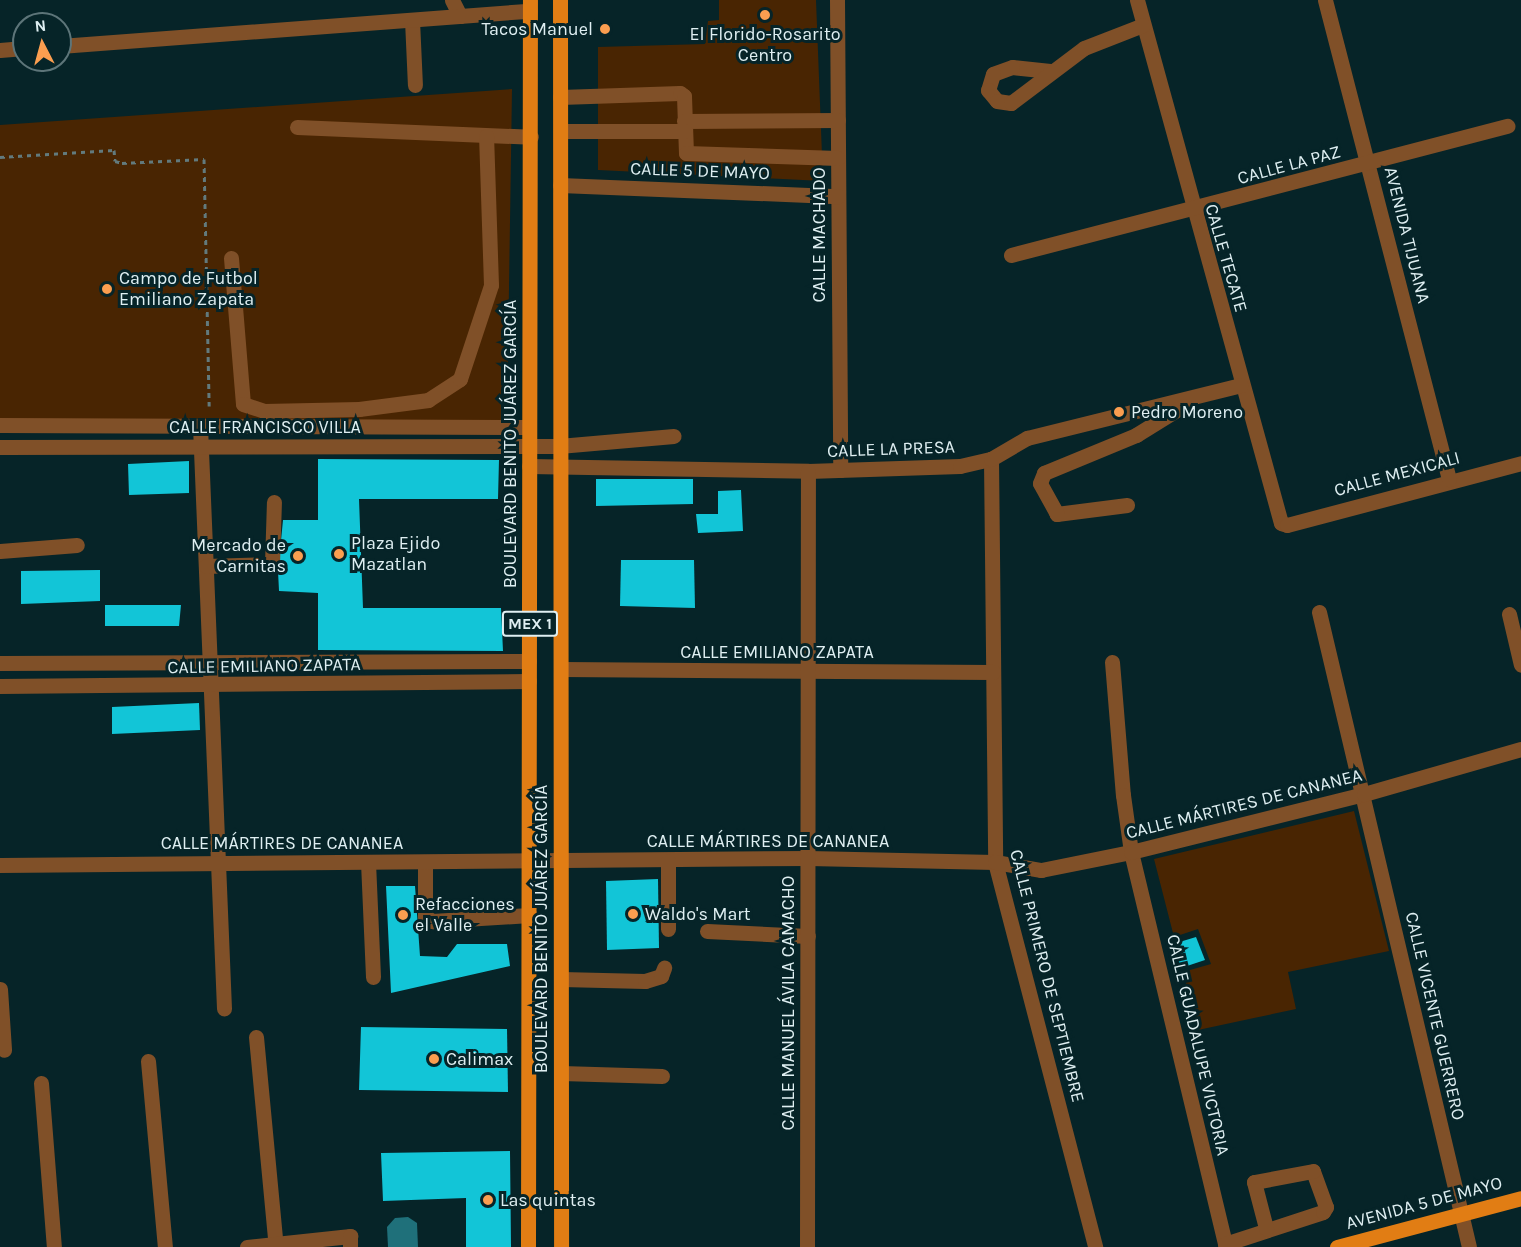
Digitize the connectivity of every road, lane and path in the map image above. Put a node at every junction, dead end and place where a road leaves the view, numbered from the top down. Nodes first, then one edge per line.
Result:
1 (452, 0) edge
2 (560, 0) edge
3 (837, 0) edge
4 (1137, 0) edge
5 (1325, 0) edge
6 (530, 6) edge
7 (460, 16) junction
8 (411, 20) junction
9 (1143, 25) junction
10 (72, 45) edge
11 (1050, 71) dead end
12 (415, 85) dead end
13 (560, 97) junction
14 (838, 120) junction
15 (685, 126) junction
16 (1507, 126) dead end
17 (297, 127) dead end
18 (561, 131) junction
19 (486, 136) junction
20 (531, 137) junction
21 (0, 157) edge
22 (838, 158) junction
23 (1369, 164) junction
24 (560, 185) junction
25 (838, 196) junction
26 (1192, 210) junction
27 (1011, 255) dead end
28 (231, 258) dead end
29 (1241, 385) junction
30 (1193, 400) junction
31 (209, 406) dead end
32 (0, 424) edge
33 (200, 426) junction
34 (529, 427) junction
35 (674, 436) dead end
36 (530, 446) junction
37 (559, 446) junction
38 (0, 447) edge
39 (200, 447) junction
40 (991, 459) junction
41 (1521, 463) edge
42 (530, 466) junction
43 (559, 466) junction
44 (840, 470) junction
45 (808, 471) junction
46 (1449, 479) junction
47 (274, 502) dead end
48 (1126, 505) dead end
49 (1283, 525) joint
50 (77, 545) dead end
51 (0, 550) edge
52 (206, 566) junction
53 (1320, 612) dead end
54 (1509, 614) dead end
55 (529, 661) junction
56 (1112, 662) dead end
57 (0, 663) edge
58 (211, 663) junction
59 (1521, 664) edge
60 (561, 669) junction
61 (993, 672) junction
62 (808, 673) junction
63 (529, 681) junction
64 (0, 686) edge
65 (213, 686) junction
66 (1521, 749) edge
67 (1364, 794) junction
68 (1131, 852) junction
69 (808, 858) junction
70 (668, 861) junction
71 (368, 862) junction
72 (425, 862) junction
73 (531, 862) junction
74 (561, 862) junction
75 (995, 862) junction
76 (220, 863) junction
77 (0, 865) edge
78 (530, 915) junction
79 (668, 929) dead end
80 (707, 931) dead end
81 (808, 936) junction
82 (664, 968) dead end
83 (373, 977) dead end
84 (561, 979) junction
85 (0, 988) edge
86 (224, 1009) dead end
87 (256, 1037) dead end
88 (4, 1050) dead end
89 (148, 1061) dead end
90 (561, 1073) junction
91 (662, 1076) dead end
92 (41, 1083) dead end
93 (1521, 1197) edge
94 (1460, 1213) junction
95 (1266, 1228) junction
96 (350, 1241) edge
97 (1225, 1245) edge
98 (276, 1246) edge
99 (54, 1247) edge
100 (165, 1247) edge
101 (247, 1247) edge
102 (528, 1247) edge
103 (561, 1247) edge
104 (807, 1247) edge
105 (1095, 1247) edge
106 (1340, 1247) edge
107 (1469, 1247) edge

1 - 7 street
2 - 13 main road, BOULEVARD BENITO JUÁREZ GARCÍA / MEX 1
3 - 14 street, CALLE MACHADO
4 - 9 street, CALLE TECATE
5 - 23 street, AVENIDA TIJUANA
6 - 7 street
6 - 20 main road, BOULEVARD BENITO JUÁREZ GARCÍA / MEX 1
7 - 8 street
8 - 10 street
8 - 12 street
9 - 11 street
9 - 26 street, CALLE TECATE
13 - 15 street
13 - 18 main road, BOULEVARD BENITO JUÁREZ GARCÍA / MEX 1
14 - 15 street
14 - 22 street, CALLE MACHADO
15 - 18 street
15 - 22 street
16 - 23 street, CALLE LA PAZ
17 - 19 street
18 - 24 main road, BOULEVARD BENITO JUÁREZ GARCÍA / MEX 1
19 - 20 street
19 - 28 street
20 - 34 main road, BOULEVARD BENITO JUÁREZ GARCÍA / MEX 1
21 - 31 path
22 - 25 street, CALLE MACHADO
23 - 26 street, CALLE LA PAZ
23 - 46 street, AVENIDA TIJUANA
24 - 25 street, CALLE 5 DE MAYO
24 - 37 main road, BOULEVARD BENITO JUÁREZ GARCÍA / MEX 1
25 - 44 street, CALLE MACHADO
26 - 27 street, CALLE LA PAZ
26 - 29 street, CALLE TECATE
29 - 30 street, CALLE LA PRESA
29 - 49 street, CALLE TECATE
30 - 40 street, CALLE LA PRESA
30 - 48 street
32 - 33 street, CALLE FRANCISCO VILLA
33 - 34 street, CALLE FRANCISCO VILLA
33 - 39 street
34 - 36 main road, BOULEVARD BENITO JUÁREZ GARCÍA / MEX 1
35 - 37 street, CALLE FRANCISCO VILLA
36 - 37 street, CALLE FRANCISCO VILLA
36 - 39 street, CALLE FRANCISCO VILLA
36 - 42 main road, BOULEVARD BENITO JUÁREZ GARCÍA / MEX 1
37 - 43 main road, BOULEVARD BENITO JUÁREZ GARCÍA / MEX 1
38 - 39 street, CALLE FRANCISCO VILLA
39 - 52 street
40 - 44 street, CALLE LA PRESA
40 - 61 street, CALLE PRIMERO DE SEPTIEMBRE
41 - 46 street, CALLE MEXICALI
42 - 43 street, CALLE LA PRESA
42 - 55 main road, BOULEVARD BENITO JUÁREZ GARCÍA / MEX 1
43 - 45 street, CALLE LA PRESA
43 - 60 main road, BOULEVARD BENITO JUÁREZ GARCÍA / MEX 1
44 - 45 street, CALLE LA PRESA
45 - 62 street, CALLE MANUEL ÁVILA CAMACHO
46 - 49 street, CALLE MEXICALI
47 - 52 street
50 - 51 street
52 - 58 street
53 - 67 street, CALLE VICENTE GUERRERO
54 - 59 street
55 - 58 street, CALLE EMILIANO ZAPATA
55 - 63 main road, BOULEVARD BENITO JUÁREZ GARCÍA / MEX 1
56 - 68 street, CALLE GUADALUPE VICTORIA
57 - 58 street, CALLE EMILIANO ZAPATA
58 - 65 street
60 - 62 street, CALLE EMILIANO ZAPATA
60 - 74 main road, BOULEVARD BENITO JUÁREZ GARCÍA / MEX 1
61 - 62 street, CALLE EMILIANO ZAPATA
61 - 75 street, CALLE PRIMERO DE SEPTIEMBRE
62 - 69 street, CALLE MANUEL ÁVILA CAMACHO
63 - 65 street, CALLE EMILIANO ZAPATA
63 - 73 main road, BOULEVARD BENITO JUÁREZ GARCÍA / MEX 1
64 - 65 street, CALLE EMILIANO ZAPATA
65 - 76 street
66 - 67 street, CALLE MÁRTIRES DE CANANEA
67 - 68 street, CALLE MÁRTIRES DE CANANEA
67 - 94 street, CALLE VICENTE GUERRERO
68 - 75 street, CALLE MÁRTIRES DE CANANEA
68 - 97 street, CALLE GUADALUPE VICTORIA
69 - 70 street, CALLE MÁRTIRES DE CANANEA
69 - 75 street, CALLE MÁRTIRES DE CANANEA
69 - 81 street, CALLE MANUEL ÁVILA CAMACHO
70 - 74 street, CALLE MÁRTIRES DE CANANEA
70 - 79 street
71 - 72 street, CALLE MÁRTIRES DE CANANEA
71 - 76 street, CALLE MÁRTIRES DE CANANEA
71 - 83 street
72 - 73 street, CALLE MÁRTIRES DE CANANEA
72 - 78 street
73 - 74 street, CALLE MÁRTIRES DE CANANEA
73 - 78 main road, BOULEVARD BENITO JUÁREZ GARCÍA / MEX 1
74 - 84 main road, BOULEVARD BENITO JUÁREZ GARCÍA / MEX 1
75 - 105 street, CALLE PRIMERO DE SEPTIEMBRE
76 - 77 street, CALLE MÁRTIRES DE CANANEA
76 - 86 street
78 - 102 main road, BOULEVARD BENITO JUÁREZ GARCÍA / MEX 1
80 - 81 street
81 - 104 street, CALLE MANUEL ÁVILA CAMACHO
82 - 84 street
84 - 90 main road, BOULEVARD BENITO JUÁREZ GARCÍA / MEX 1
85 - 88 street
87 - 98 street
89 - 100 street
90 - 91 street
90 - 103 main road, BOULEVARD BENITO JUÁREZ GARCÍA / MEX 1
92 - 99 street
93 - 94 main road, AVENIDA 5 DE MAYO
94 - 106 main road, AVENIDA 5 DE MAYO
94 - 107 street, CALLE VICENTE GUERRERO
95 - 95 street
95 - 97 street
96 - 98 street
98 - 101 street

